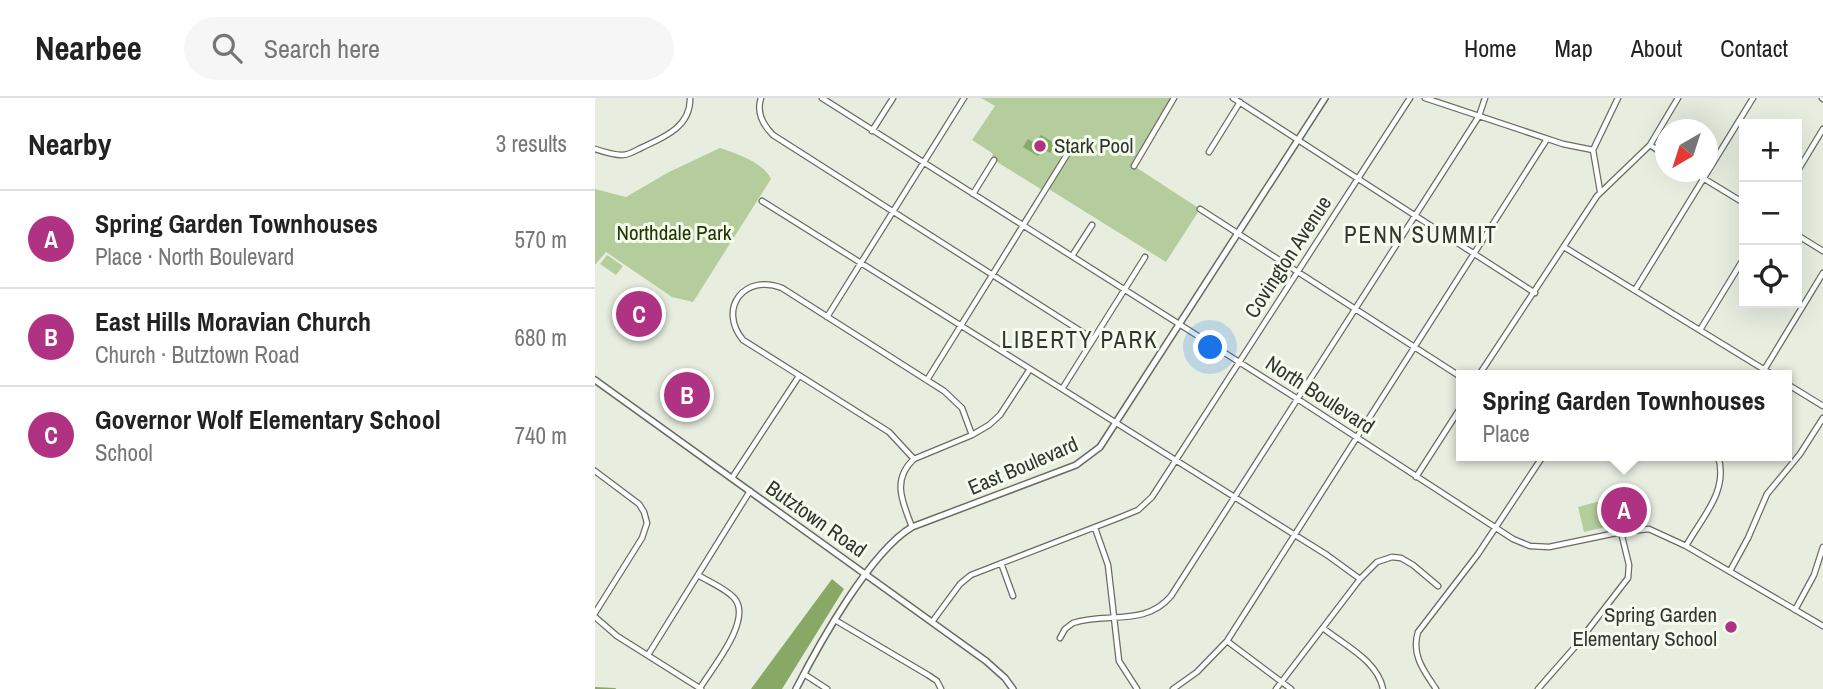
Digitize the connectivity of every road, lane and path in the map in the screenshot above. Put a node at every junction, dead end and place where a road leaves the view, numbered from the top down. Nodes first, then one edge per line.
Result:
1 (690, 98) edge
2 (761, 98) edge
3 (822, 98) edge
4 (893, 98) edge
5 (964, 98) edge
6 (1174, 98) edge
7 (1233, 98) edge
8 (1325, 98) edge
9 (1410, 98) edge
10 (1425, 98) edge
11 (1485, 98) edge
12 (1618, 98) edge
13 (1678, 98) edge
14 (1753, 98) edge
15 (1240, 102) junction
16 (1479, 116) junction
17 (1823, 129) edge
18 (872, 131) junction
19 (1547, 139) junction
20 (1298, 140) junction
21 (1650, 145) junction
22 (1655, 148) edge
23 (595, 149) edge
24 (1593, 150) junction
25 (1209, 152) dead end
26 (1068, 153) dead end
27 (1718, 156) edge
28 (994, 160) dead end
29 (924, 163) junction
30 (1802, 164) edge
31 (1134, 166) dead end
32 (1358, 178) junction
33 (1702, 182) edge
34 (1711, 182) edge
35 (1600, 191) junction
36 (973, 194) junction
37 (1739, 200) edge
38 (762, 201) dead end
39 (1200, 209) dead end
40 (892, 213) junction
41 (1415, 215) junction
42 (1024, 225) junction
43 (1092, 225) dead end
44 (1237, 233) junction
45 (1802, 238) edge
46 (1564, 247) junction
47 (1823, 251) edge
48 (1474, 253) junction
49 (1072, 256) junction
50 (1145, 257) dead end
51 (861, 263) junction
52 (1739, 266) edge
53 (1297, 272) junction
54 (1823, 274) edge
55 (992, 276) junction
56 (1125, 289) junction
57 (1635, 290) junction
58 (1535, 293) junction
59 (1354, 308) junction
60 (827, 317) junction
61 (1179, 324) junction
62 (961, 327) junction
63 (1700, 330) junction
64 (1093, 339) junction
65 (1413, 346) junction
66 (1239, 362) junction
67 (1030, 369) junction
68 (1482, 370) edge
69 (1760, 370) edge
70 (1764, 370) edge
71 (1456, 374) edge
72 (799, 376) junction
73 (595, 380) edge
74 (927, 380) junction
75 (1792, 387) edge
76 (1062, 389) junction
77 (1296, 398) junction
78 (1823, 406) edge
79 (1456, 415) edge
80 (1823, 418) edge
81 (1117, 422) junction
82 (972, 435) junction
83 (1356, 438) junction
84 (913, 459) junction
85 (1176, 461) junction
86 (1540, 461) edge
87 (1719, 461) edge
88 (595, 471) edge
89 (1416, 477) junction
90 (732, 478) junction
91 (750, 491) junction
92 (1233, 496) junction
93 (912, 527) junction
94 (1095, 528) junction
95 (1496, 529) junction
96 (1621, 532) junction
97 (1294, 534) junction
98 (1686, 546) junction
99 (1823, 547) edge
100 (1001, 563) junction
101 (1730, 571) junction
102 (866, 574) junction
103 (698, 575) junction
104 (1360, 579) junction
105 (1438, 586) dead end
106 (1013, 596) dead end
107 (1795, 610) junction
108 (595, 615) edge
109 (1112, 618) junction
110 (835, 620) junction
111 (932, 622) junction
112 (1823, 626) edge
113 (1323, 628) junction
114 (1060, 638) dead end
115 (1227, 641) junction
116 (648, 655) junction
117 (804, 674) junction
118 (1281, 682) junction
119 (701, 689) edge
120 (796, 689) edge
121 (827, 689) edge
122 (941, 689) edge
123 (1013, 689) edge
124 (1137, 689) edge
125 (1173, 689) edge
126 (1276, 689) edge
127 (1290, 689) edge
128 (1383, 689) edge
129 (1436, 689) edge
130 (1538, 689) edge

1 - 23 street
2 - 40 street
3 - 18 street, North Boulevard
4 - 18 street
5 - 29 street
6 - 31 street
7 - 15 street
8 - 20 street, East Boulevard
9 - 32 street, Covington Avenue
10 - 16 street
11 - 16 street
12 - 24 street
13 - 21 street
14 - 27 street
15 - 20 street
15 - 25 street
16 - 19 street
16 - 41 street
17 - 30 street
18 - 29 street, North Boulevard
19 - 24 street
19 - 48 street
20 - 32 street
20 - 44 street, East Boulevard
21 - 22 street
21 - 35 street
24 - 35 street
26 - 42 street
28 - 36 street
29 - 36 street, North Boulevard
29 - 40 street
32 - 41 street
32 - 53 street, Covington Avenue
33 - 57 street
34 - 37 street
35 - 46 street
36 - 42 street, North Boulevard
38 - 51 street
39 - 44 street
40 - 51 street
40 - 55 street
41 - 48 street
41 - 59 street
42 - 49 street, North Boulevard
42 - 55 street
43 - 49 street
44 - 53 street
44 - 61 street, East Boulevard
45 - 47 street
46 - 57 street
46 - 58 street
48 - 58 street
48 - 65 street
49 - 56 street, North Boulevard
50 - 56 street
51 - 60 street
51 - 62 street
52 - 63 street
53 - 59 street
53 - 66 street, Covington Avenue
54 - 70 street
55 - 62 street
55 - 64 street
56 - 61 street, North Boulevard
56 - 64 street
57 - 63 street
58 - 68 street
59 - 65 street
59 - 77 street
60 - 72 street
60 - 74 street
61 - 66 street, North Boulevard
61 - 81 street, East Boulevard
62 - 67 street
62 - 74 street
63 - 69 street
64 - 76 street
65 - 71 street
65 - 83 street
66 - 77 street, North Boulevard
66 - 85 street, Covington Avenue
67 - 76 street
67 - 82 street
72 - 84 street
72 - 90 street
73 - 90 street, Butztown Road
74 - 82 street
75 - 78 street
76 - 81 street
77 - 83 street, North Boulevard
77 - 92 street
79 - 89 street
80 - 101 street
81 - 85 street
81 - 93 street, East Boulevard
82 - 84 street
83 - 89 street, North Boulevard
83 - 97 street
84 - 93 street
85 - 92 street
85 - 94 street, Covington Avenue
86 - 95 street
87 - 98 street
88 - 108 street
89 - 95 street, North Boulevard
90 - 91 street, Butztown Road
91 - 102 street, Butztown Road
91 - 103 street
92 - 97 street
92 - 109 street
93 - 102 street, East Boulevard
94 - 100 street, Covington Avenue
94 - 109 street
95 - 96 street, North Boulevard
95 - 129 street
96 - 98 street, North Boulevard
96 - 130 street
97 - 104 street
97 - 115 street
98 - 101 street, North Boulevard
99 - 107 street
100 - 106 street
100 - 111 street, Covington Avenue
101 - 107 street, North Boulevard
102 - 110 street, East Boulevard
102 - 111 street, Butztown Road
103 - 116 street
103 - 119 street
104 - 105 street
104 - 113 street
107 - 112 street, North Boulevard
108 - 116 street
109 - 114 street
109 - 124 street
110 - 117 street, East Boulevard
110 - 122 street
111 - 123 street, Butztown Road
113 - 118 street
113 - 128 street
115 - 118 street
115 - 125 street
116 - 119 street
117 - 120 street, East Boulevard
117 - 121 street
118 - 126 street
118 - 127 street

